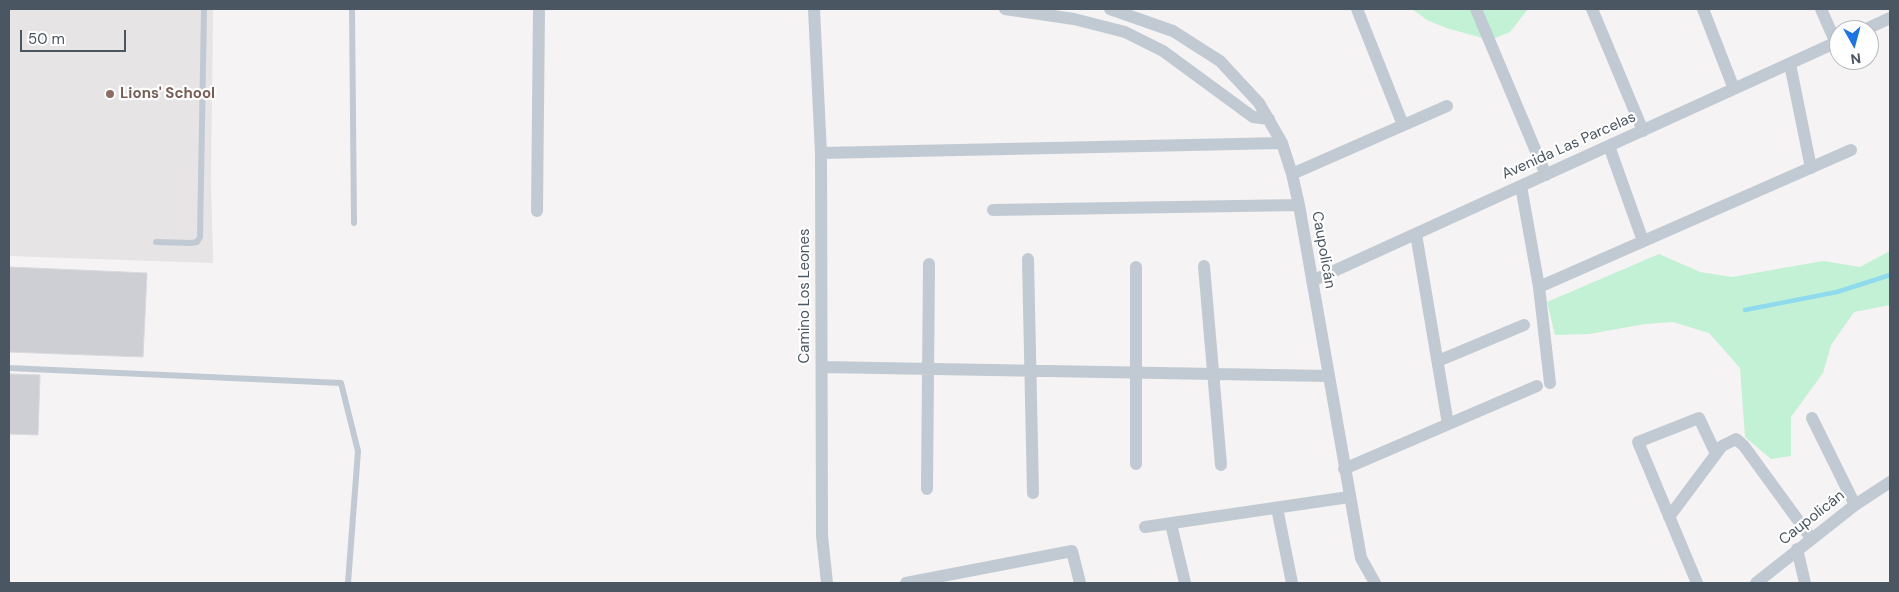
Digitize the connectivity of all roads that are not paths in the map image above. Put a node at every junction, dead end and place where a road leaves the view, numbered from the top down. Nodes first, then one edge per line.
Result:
1 (204, 9) edge
2 (352, 9) edge
3 (539, 9) edge
4 (814, 9) edge
5 (1005, 9) edge
6 (1110, 9) edge
7 (1357, 9) edge
8 (1476, 9) edge
9 (1592, 9) edge
10 (1703, 9) edge
11 (1821, 9) edge
12 (1829, 25) edge
13 (1829, 46) edge
14 (1790, 64) junction
15 (1734, 89) junction
16 (1447, 106) dead end
17 (1269, 119) junction
18 (1403, 125) junction
19 (1643, 131) junction
20 (1282, 143) junction
21 (1610, 146) junction
22 (1850, 150) dead end
23 (821, 153) junction
24 (1811, 168) junction
25 (1292, 174) junction
26 (1546, 175) junction
27 (1521, 186) junction
28 (1299, 205) junction
29 (993, 210) dead end
30 (537, 211) dead end
31 (354, 223) dead end
32 (1416, 234) junction
33 (1644, 241) junction
34 (156, 242) dead end
35 (1028, 259) dead end
36 (928, 264) dead end
37 (1204, 266) dead end
38 (1136, 267) dead end
39 (1312, 281) junction
40 (1539, 287) junction
41 (1524, 325) dead end
42 (1438, 361) junction
43 (822, 367) junction
44 (9, 368) edge
45 (928, 369) junction
46 (1030, 371) junction
47 (1137, 374) junction
48 (1213, 375) junction
49 (1328, 376) junction
50 (1812, 418) dead end
51 (1448, 424) junction
52 (1716, 454) junction
53 (1136, 464) dead end
54 (1221, 465) dead end
55 (1344, 469) junction
56 (1889, 487) edge
57 (927, 489) dead end
58 (1033, 492) dead end
59 (1349, 497) junction
60 (1855, 505) junction
61 (1277, 508) junction
62 (1668, 517) junction
63 (1171, 524) junction
64 (1145, 527) dead end
65 (1811, 538) junction
66 (1797, 549) junction
67 (969, 577) edge
68 (348, 583) edge
69 (827, 583) edge
70 (906, 583) edge
71 (1080, 583) edge
72 (1184, 583) edge
73 (1292, 583) edge
74 (1375, 583) edge
75 (1697, 583) edge
76 (1756, 583) edge
77 (1804, 583) edge

1 - 34 lane
2 - 31 lane
3 - 30 street
4 - 23 street, Camino Los Leones
5 - 17 street
6 - 17 street, Caupolicán
7 - 18 street
8 - 26 street
9 - 19 street
10 - 15 street
11 - 12 street
13 - 14 street, Avenida Las Parcelas
14 - 15 street, Avenida Las Parcelas
14 - 24 street
15 - 19 street, Avenida Las Parcelas
16 - 18 street
17 - 20 street, Caupolicán
18 - 25 street
19 - 21 street, Avenida Las Parcelas
20 - 23 street
20 - 25 street, Caupolicán
21 - 26 street, Avenida Las Parcelas
21 - 33 street
22 - 24 street
23 - 43 street, Camino Los Leones
24 - 33 street
25 - 28 street, Caupolicán
26 - 27 street, Avenida Las Parcelas
27 - 32 street, Avenida Las Parcelas
27 - 40 street
28 - 29 street
28 - 39 street, Caupolicán
32 - 39 street, Avenida Las Parcelas
32 - 42 street
33 - 40 street
35 - 46 street
36 - 45 street
37 - 48 street
38 - 47 street
39 - 49 street, Caupolicán
40 - 51 street
41 - 42 street
42 - 51 street
43 - 45 street
43 - 69 street, Camino Los Leones
44 - 68 lane
45 - 46 street
45 - 57 street
46 - 47 street
46 - 58 street
47 - 48 street
47 - 53 street
48 - 49 street
48 - 54 street
49 - 55 street, Caupolicán
50 - 60 street
51 - 55 street
52 - 62 street
52 - 62 street
52 - 65 street
55 - 59 street, Caupolicán
56 - 60 street, Caupolicán
59 - 61 street
59 - 74 street, Caupolicán
60 - 65 street, Caupolicán
61 - 63 street
61 - 73 street
62 - 75 street
63 - 64 street
63 - 72 street
65 - 66 street, Caupolicán
66 - 76 street, Caupolicán
66 - 77 street
67 - 70 street
67 - 71 street

